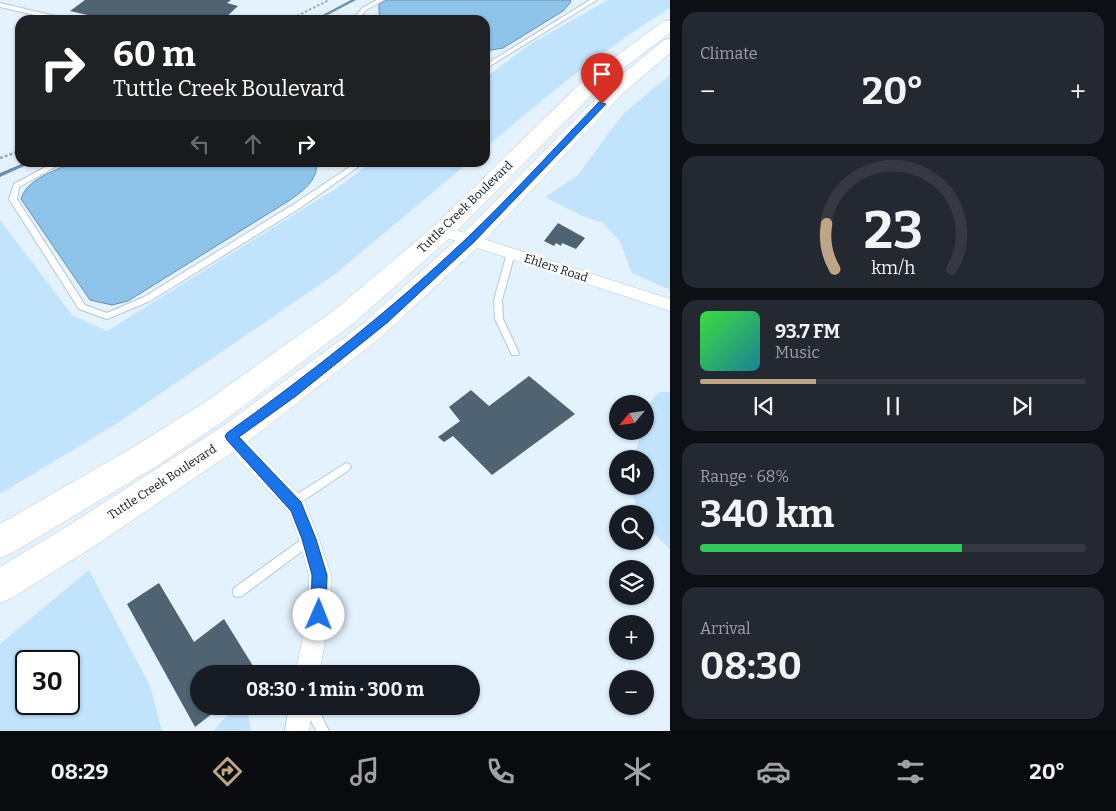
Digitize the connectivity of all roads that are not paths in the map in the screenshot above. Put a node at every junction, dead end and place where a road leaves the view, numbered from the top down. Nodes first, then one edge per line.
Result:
1 (381, 0) edge
2 (594, 0) edge
3 (0, 5) edge
4 (43, 15) edge
5 (360, 15) edge
6 (670, 25) edge
7 (670, 44) edge
8 (490, 63) edge
9 (52, 167) edge
10 (352, 167) edge
11 (443, 231) junction
12 (471, 240) junction
13 (511, 253) junction
14 (670, 304) edge
15 (515, 352) dead end
16 (231, 436) junction
17 (346, 466) dead end
18 (292, 502) junction
19 (309, 539) junction
20 (0, 542) edge
21 (0, 586) edge
22 (238, 592) dead end
23 (309, 665) edge
24 (300, 715) edge
25 (315, 715) edge
26 (297, 731) edge
27 (323, 731) edge

1 - 5 lane
2 - 8 lane
3 - 4 lane
6 - 11 highway, Tuttle Creek Boulevard
7 - 12 highway, Tuttle Creek Boulevard
9 - 10 lane
11 - 12 street, Ehlers Road
11 - 20 highway, Tuttle Creek Boulevard
12 - 13 street, Ehlers Road
12 - 16 highway, Tuttle Creek Boulevard
13 - 14 street, Ehlers Road
13 - 15 lane
16 - 18 street
16 - 21 highway, Tuttle Creek Boulevard
17 - 18 lane
18 - 19 street
19 - 22 lane
19 - 23 street
24 - 26 street
25 - 27 lane

